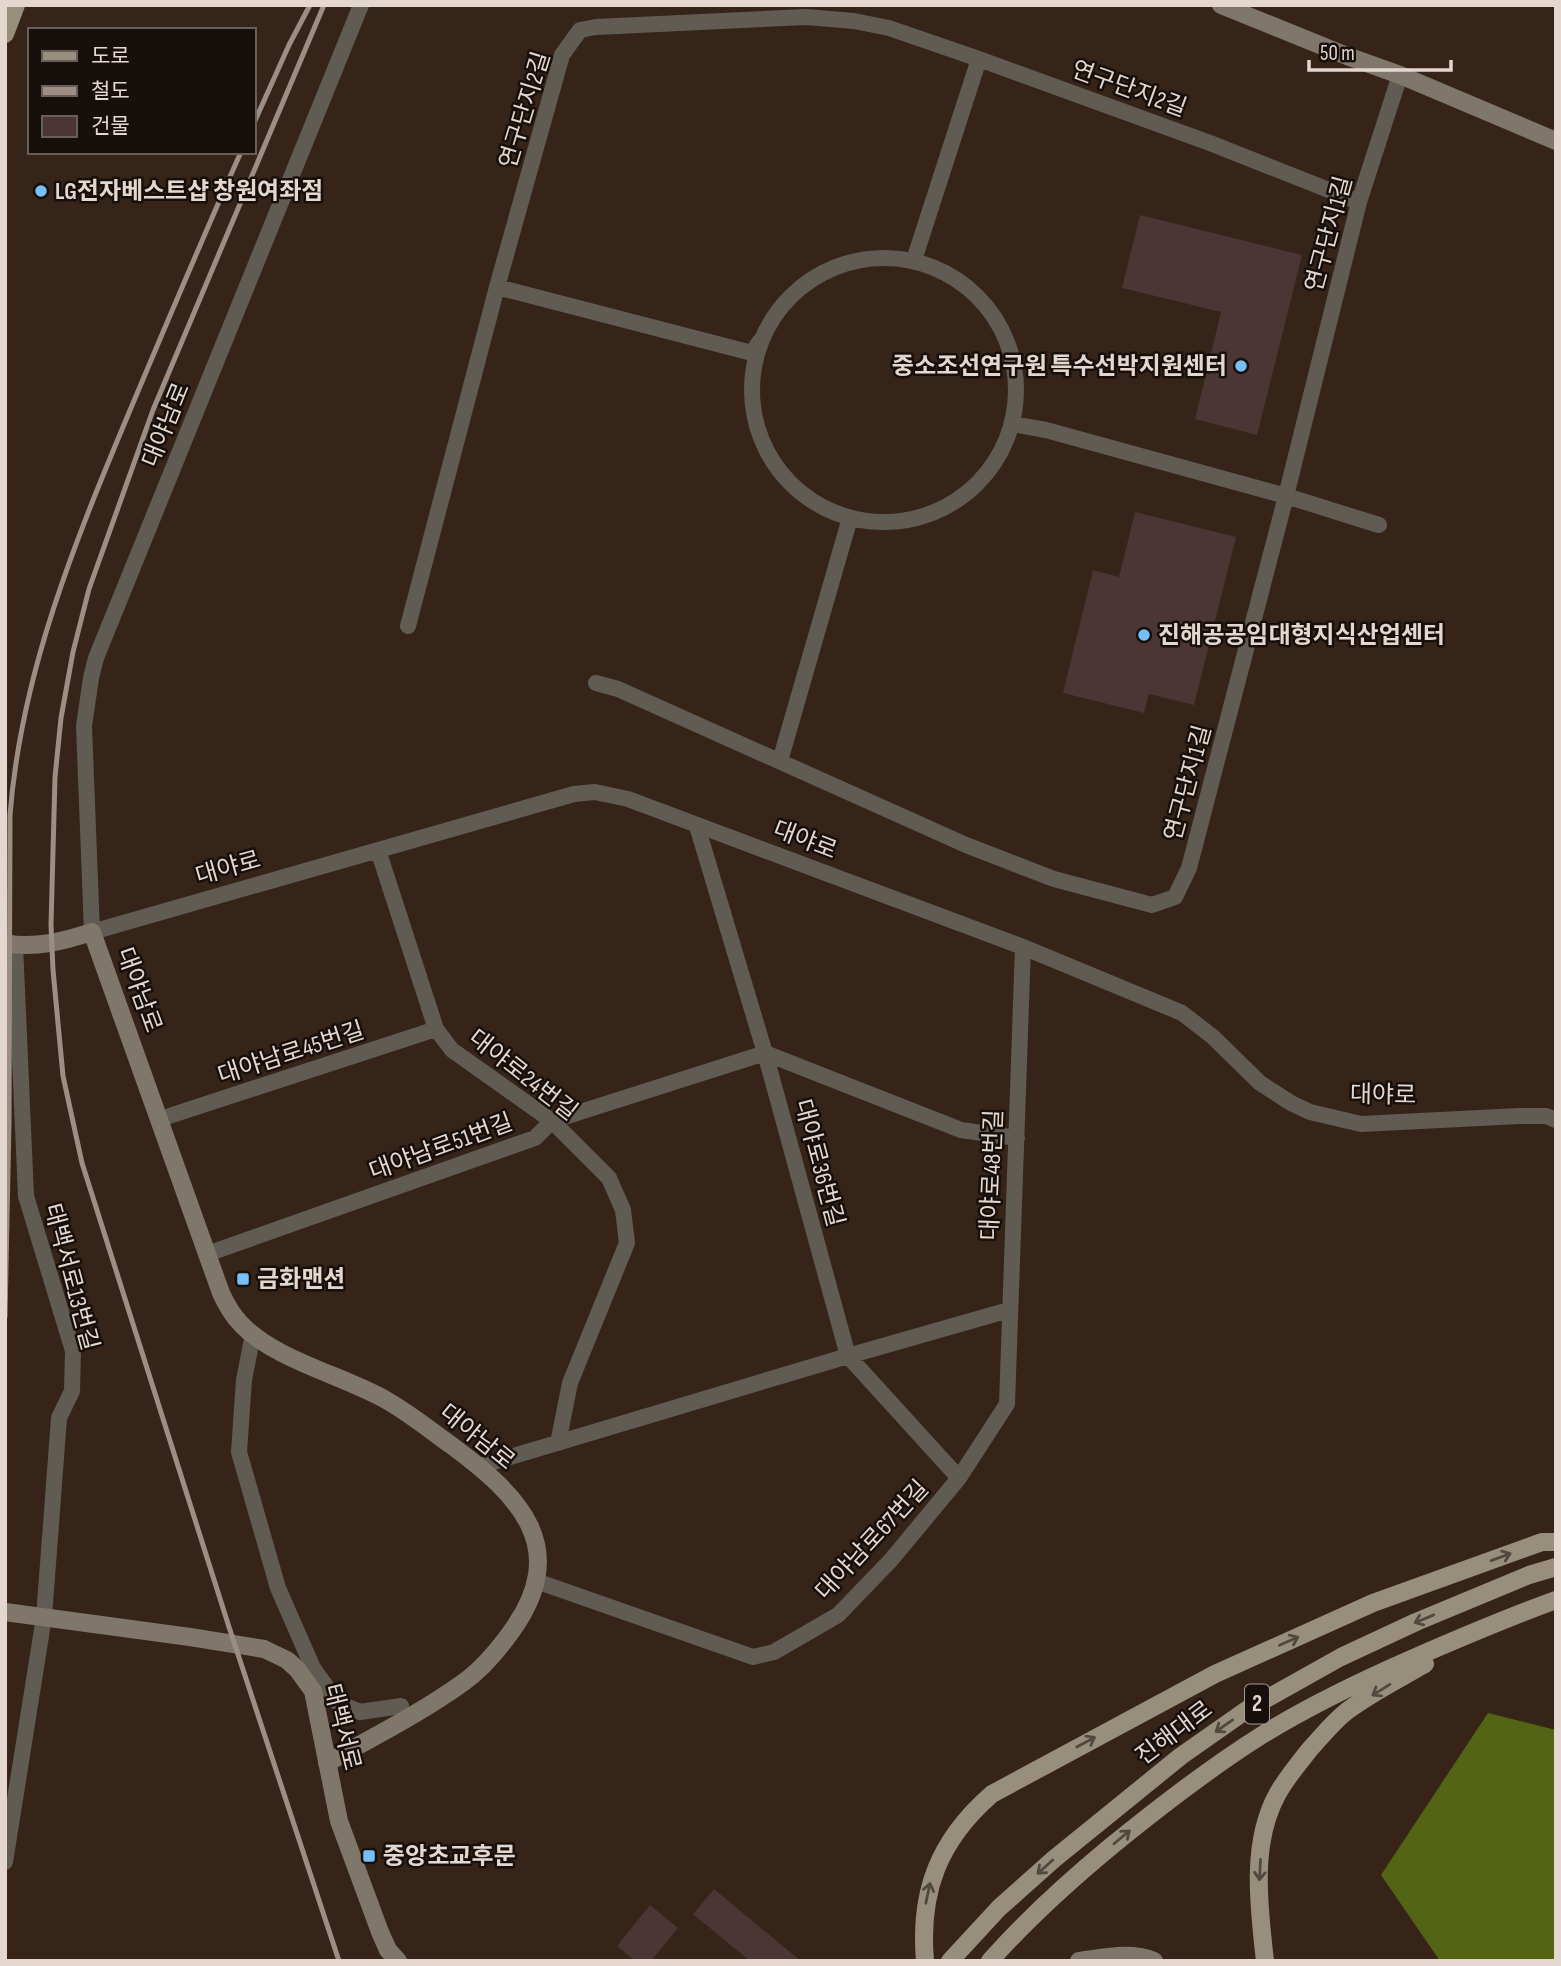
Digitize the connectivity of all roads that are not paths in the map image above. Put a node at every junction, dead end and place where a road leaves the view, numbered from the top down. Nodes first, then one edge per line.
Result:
1 (16, 5) edge
2 (361, 5) edge
3 (1221, 5) edge
4 (5, 34) edge
5 (979, 59) junction
6 (1399, 75) junction
7 (1556, 141) edge
8 (1359, 202) junction
9 (914, 260) junction
10 (497, 287) junction
11 (762, 337) junction
12 (1012, 424) junction
13 (1286, 496) junction
14 (850, 518) junction
15 (1380, 525) dead end
16 (408, 626) dead end
17 (596, 682) dead end
18 (780, 761) junction
19 (697, 826) junction
20 (378, 850) junction
21 (92, 932) junction
22 (10, 944) edge
23 (1023, 947) junction
24 (436, 1029) junction
25 (765, 1053) junction
26 (160, 1119) junction
27 (1556, 1119) edge
28 (552, 1121) junction
29 (1017, 1138) junction
30 (207, 1254) junction
31 (1009, 1310) junction
32 (253, 1334) junction
33 (848, 1356) junction
34 (1007, 1404) joint
35 (558, 1443) junction
36 (480, 1466) junction
37 (959, 1478) junction
38 (1556, 1542) edge
39 (1556, 1567) edge
40 (536, 1581) junction
41 (1556, 1601) edge
42 (5, 1612) edge
43 (44, 1617) junction
44 (1504, 1619) junction
45 (401, 1706) dead end
46 (327, 1763) junction
47 (5, 1862) edge
48 (398, 1961) edge
49 (925, 1961) edge
50 (950, 1961) edge
51 (990, 1961) edge
52 (1079, 1961) edge
53 (1154, 1961) edge
54 (1265, 1961) edge

1 - 4 main road
2 - 21 street, 대야남로
3 - 6 street
5 - 8 street, 연구단지2길
5 - 9 street
5 - 10 street, 연구단지2길
6 - 7 street
6 - 8 street, 연구단지1길
8 - 13 street, 연구단지1길
9 - 11 street
9 - 12 street
10 - 11 street
10 - 16 street, 연구단지2길
11 - 14 street
12 - 13 street
12 - 14 street
13 - 15 street
13 - 18 street, 연구단지1길
14 - 18 street
17 - 18 street, 연구단지1길
19 - 20 street, 대야로
19 - 23 street, 대야로
19 - 25 street, 대야로36번길
20 - 21 street, 대야로
20 - 24 street, 대야로24번길
21 - 22 street, 대야로
21 - 26 street, 대야남로
22 - 43 street, 태백서로13번길
23 - 27 street, 대야로
23 - 29 street, 대야로48번길
24 - 26 street, 대야남로45번길
24 - 28 street, 대야로24번길
25 - 28 street, 대야남로51번길
25 - 29 street
25 - 33 street, 대야로36번길
26 - 30 street, 대야남로
28 - 30 street, 대야남로51번길
28 - 35 street, 대야로24번길
29 - 31 street, 대야로48번길
30 - 32 street, 대야남로
31 - 33 street
31 - 34 street, 대야로48번길
32 - 36 street, 대야남로
32 - 45 street
33 - 35 street
33 - 37 street, 대야로36번길
34 - 37 street, 대야남로67번길
35 - 36 street
36 - 40 street, 대야남로
37 - 40 street, 대야남로67번길
49 -> 38 main road
39 -> 50 main road, 진해대로 / 2
40 - 46 street, 대야남로
41 - 44 main road, 진해대로 / 2
42 - 43 street, 태백서로
43 - 46 street, 태백서로
43 - 47 street, 태백서로13번길
51 -> 44 main road, 진해대로 / 2
44 -> 54 main road
46 - 48 street, 태백서로
52 - 53 street

